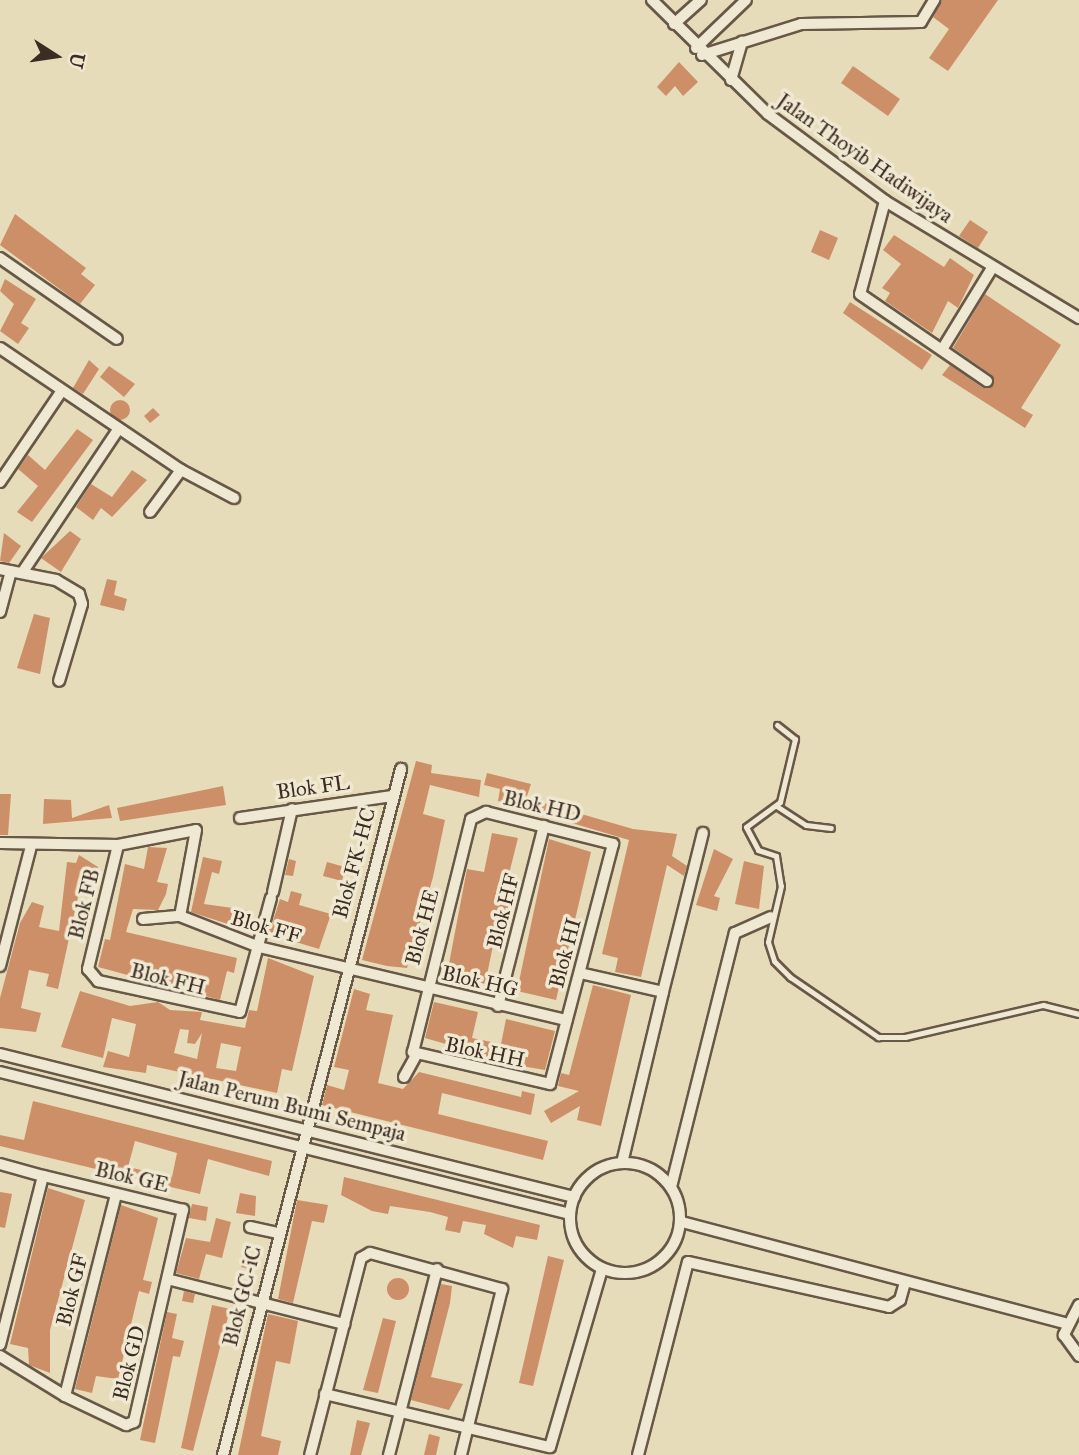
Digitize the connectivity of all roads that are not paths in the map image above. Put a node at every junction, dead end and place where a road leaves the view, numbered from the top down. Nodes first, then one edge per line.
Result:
1 (652, 0) edge
2 (701, 0) edge
3 (746, 0) edge
4 (934, 0) edge
5 (674, 24) junction
6 (742, 42) junction
7 (699, 52) junction
8 (731, 80) junction
9 (885, 201) junction
10 (0, 258) edge
11 (992, 268) junction
12 (1079, 318) edge
13 (117, 339) dead end
14 (943, 348) junction
15 (1, 349) edge
16 (987, 381) dead end
17 (61, 392) junction
18 (119, 428) junction
19 (181, 470) junction
20 (0, 482) edge
21 (234, 498) dead end
22 (150, 512) dead end
23 (11, 571) edge
24 (0, 612) edge
25 (59, 681) dead end
26 (776, 725) dead end
27 (401, 769) dead end
28 (392, 796) junction
29 (778, 807) junction
30 (292, 809) junction
31 (240, 818) dead end
32 (471, 819) joint
33 (544, 827) junction
34 (831, 828) dead end
35 (703, 833) dead end
36 (608, 841) joint
37 (0, 843) edge
38 (31, 845) junction
39 (118, 845) junction
40 (180, 916) junction
41 (771, 917) junction
42 (143, 919) dead end
43 (259, 947) junction
44 (0, 966) edge
45 (345, 968) junction
46 (89, 972) joint
47 (580, 973) junction
48 (426, 988) junction
49 (663, 992) junction
50 (498, 1006) junction
51 (1079, 1014) edge
52 (566, 1020) junction
53 (415, 1050) junction
54 (0, 1054) edge
55 (0, 1072) edge
56 (404, 1077) dead end
57 (554, 1078) joint
58 (303, 1128) junction
59 (300, 1147) junction
60 (622, 1163) junction
61 (0, 1164) edge
62 (43, 1175) junction
63 (671, 1187) junction
64 (116, 1194) junction
65 (574, 1197) junction
66 (570, 1214) junction
67 (682, 1222) junction
68 (250, 1227) dead end
69 (278, 1233) junction
70 (437, 1269) junction
71 (602, 1269) junction
72 (171, 1280) junction
73 (905, 1282) junction
74 (260, 1303) junction
75 (1079, 1304) edge
76 (1065, 1323) junction
77 (344, 1324) junction
78 (0, 1345) edge
79 (0, 1356) edge
80 (1079, 1356) edge
81 (325, 1394) junction
82 (65, 1396) junction
83 (400, 1409) junction
84 (468, 1428) junction
85 (549, 1451) edge
86 (223, 1455) edge
87 (310, 1455) edge
88 (389, 1455) edge
89 (461, 1455) edge
90 (638, 1455) edge

1 - 5 street, Jalan Thoyib Hadiwijaya
2 - 5 street
3 - 7 street
4 - 6 street
5 - 7 street, Jalan Thoyib Hadiwijaya
6 - 7 street
6 - 8 street
7 - 8 street, Jalan Thoyib Hadiwijaya
8 - 9 street, Jalan Thoyib Hadiwijaya
9 - 11 street, Jalan Thoyib Hadiwijaya
9 - 14 street
10 - 13 street
11 - 12 street, Jalan Thoyib Hadiwijaya
11 - 14 street
14 - 16 street
15 - 17 street
17 - 18 street
17 - 20 street
18 - 19 street
18 - 23 street
19 - 21 street
19 - 22 street
23 - 24 street
23 - 25 street
26 - 29 lane
27 - 28 street, Blok FK-HC
28 - 30 street, Blok FL
28 - 45 street, Blok FK-HC
29 - 34 lane
29 - 41 lane
30 - 31 street, Blok FL
30 - 43 street
32 - 33 street, Blok HD
32 - 48 street, Blok HE
33 - 36 street, Blok HD
33 - 50 street, Blok HF
35 - 49 street
36 - 47 street, Blok HI
37 - 38 street
38 - 39 street
38 - 44 street
39 - 40 street
39 - 46 street, Blok FB
40 - 42 street
40 - 43 street, Blok FF
41 - 51 lane
41 - 63 street
43 - 45 street, Blok FF
43 - 46 street, Blok FH
45 - 48 street, Blok HG
45 - 58 street, Blok FK-HC
47 - 49 street
47 - 52 street, Blok HI
48 - 50 street, Blok HG
48 - 53 street, Blok HE
49 - 60 street
50 - 52 street, Blok HG
52 - 57 street, Blok HI
53 - 56 street, Blok HE
53 - 57 street, Blok HH
54 - 58 street, Jalan Perum Bumi Sempaja
55 - 59 street, Jalan Perum Bumi Sempaja
58 - 59 street, Blok GC-iC
58 - 65 street, Jalan Perum Bumi Sempaja
59 - 66 street, Jalan Perum Bumi Sempaja
59 - 69 street, Blok GC-iC
60 - 63 street
60 - 65 street
61 - 62 street, Blok GE
62 - 64 street, Blok GE
62 - 78 street
63 - 67 street
64 - 72 street, Blok GE
64 - 82 street, Blok GF
65 - 66 street
66 - 71 street
67 - 71 street
67 - 73 street
68 - 69 street
69 - 74 street, Blok GC-iC
70 - 77 street
70 - 83 street
70 - 84 street
71 - 85 street
72 - 74 street
72 - 82 street, Blok GD
73 - 76 street
73 - 90 street
74 - 77 street
74 - 86 street, Blok GC-iC
75 - 76 street
76 - 80 street
77 - 81 street
79 - 82 street
81 - 83 street
81 - 87 street
83 - 84 street
83 - 88 street
84 - 85 street
84 - 89 street

